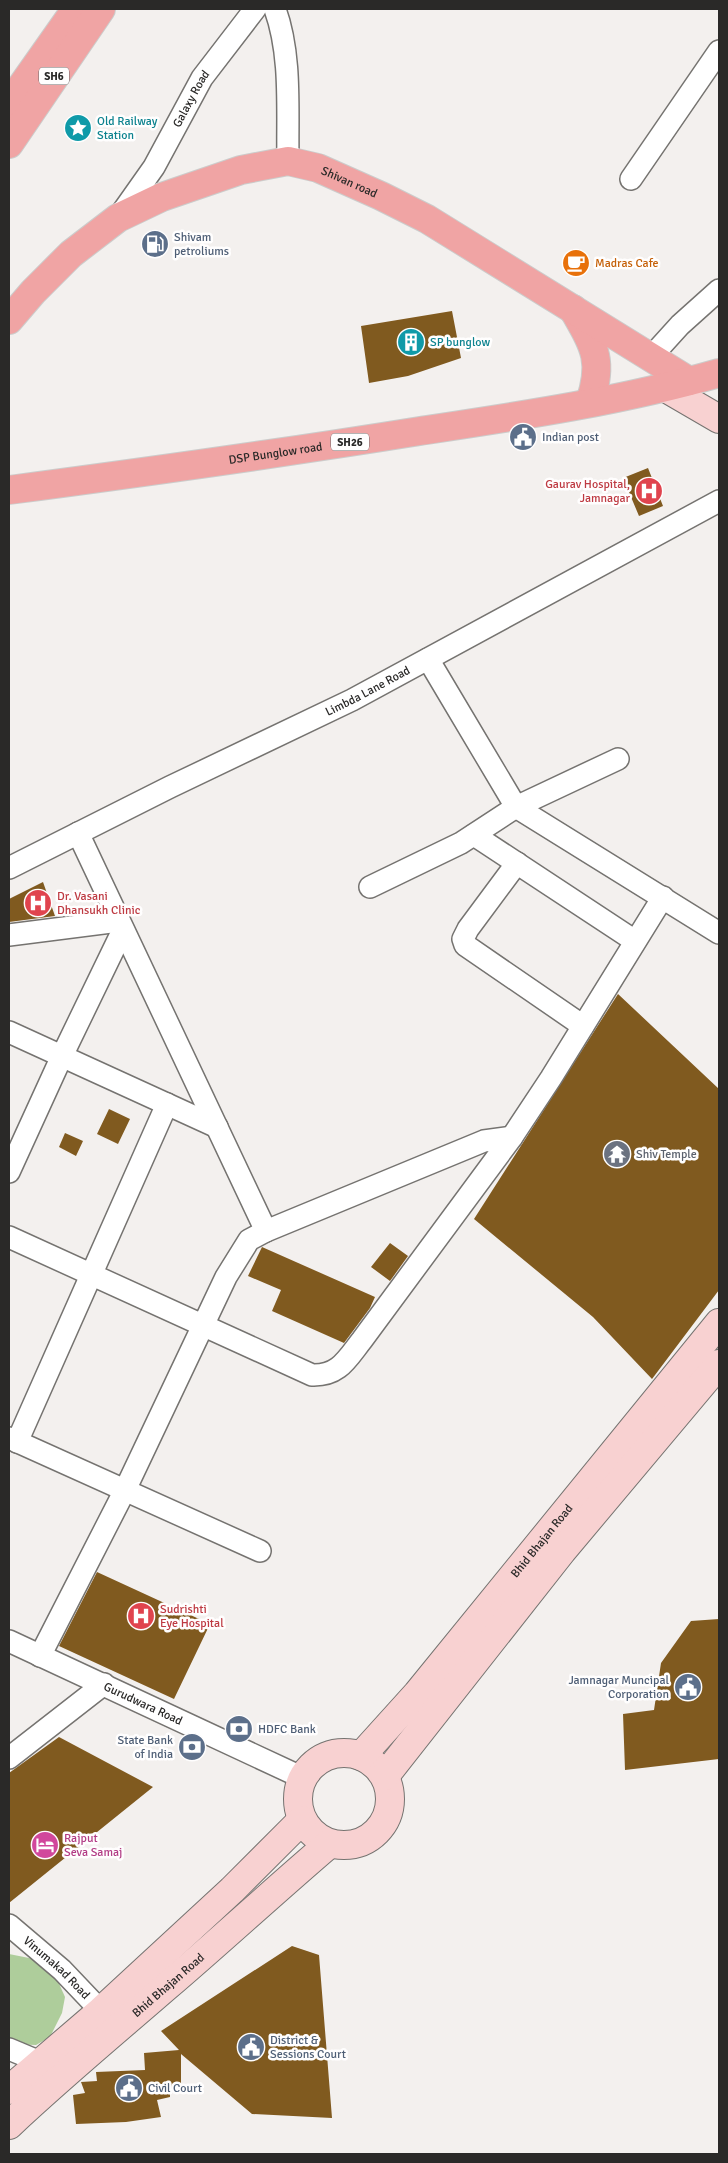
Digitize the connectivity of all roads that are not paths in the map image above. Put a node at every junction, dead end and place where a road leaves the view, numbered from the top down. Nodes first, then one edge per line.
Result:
1 (76, 9) edge
2 (101, 9) edge
3 (255, 9) edge
4 (276, 9) edge
5 (719, 51) edge
6 (9, 104) edge
7 (9, 144) edge
8 (288, 161) junction
9 (631, 178) dead end
10 (118, 218) junction
11 (719, 290) edge
12 (573, 308) junction
13 (9, 320) edge
14 (651, 357) junction
15 (719, 372) edge
16 (676, 384) junction
17 (590, 402) junction
18 (719, 420) edge
19 (9, 490) edge
20 (719, 501) edge
21 (428, 660) junction
22 (618, 759) dead end
23 (516, 807) junction
24 (78, 833) junction
25 (474, 835) junction
26 (517, 863) junction
27 (9, 868) edge
28 (370, 887) dead end
29 (663, 897) junction
30 (121, 926) junction
31 (719, 933) edge
32 (9, 935) edge
33 (635, 941) junction
34 (583, 1026) junction
35 (9, 1032) edge
36 (62, 1056) junction
37 (167, 1104) junction
38 (217, 1127) junction
39 (512, 1137) junction
40 (9, 1172) edge
41 (266, 1231) junction
42 (9, 1236) edge
43 (92, 1275) junction
44 (719, 1323) edge
45 (203, 1325) junction
46 (719, 1364) edge
47 (13, 1440) edge
48 (125, 1490) junction
49 (260, 1551) dead end
50 (9, 1642) edge
51 (40, 1656) junction
52 (104, 1684) junction
53 (361, 1756) junction
54 (9, 1758) edge
55 (385, 1776) junction
56 (303, 1778) junction
57 (302, 1820) junction
58 (329, 1844) junction
59 (9, 1925) edge
60 (101, 2011) junction
61 (9, 2049) edge
62 (40, 2062) junction
63 (71, 2068) junction
64 (9, 2090) edge
65 (9, 2125) edge

1 - 6 main road, SH6
2 - 7 main road, SH6
3 - 10 street, Galaxy Road
4 - 8 street
5 - 9 street
8 - 10 main road, Shivan road
8 - 12 main road, Shivan road
10 - 13 main road, Shivan road
11 - 14 street
12 - 14 main road, Shivan road
12 - 17 main road
14 - 16 main road, Shivan road
15 - 16 main road, SH26
16 - 17 main road, DSP Bunglow road / SH26
16 - 18 main road
17 - 19 main road, DSP Bunglow road / SH26
20 - 21 street, Limbda Lane Road
21 - 23 street
21 - 24 street, Limbda Lane Road
22 - 23 street
23 - 25 street
23 - 29 street
24 - 27 street, Limbda Lane Road
24 - 30 street
25 - 26 street
25 - 28 street
26 - 33 street
26 - 34 street
29 - 31 street
29 - 33 street
30 - 32 street
30 - 36 street
30 - 38 street
33 - 34 street
34 - 39 street
35 - 36 street
36 - 37 street
36 - 40 street
37 - 38 street
37 - 43 street
38 - 41 street
39 - 41 street
39 - 45 street
41 - 45 street
42 - 43 street
43 - 45 street
43 - 47 street
44 - 53 main road, Bhid Bhajan Road
45 - 48 street
46 - 55 main road, Bhid Bhajan Road
47 - 48 street
48 - 49 street
48 - 51 street
50 - 51 street, Gurudwara Road
51 - 52 street, Gurudwara Road
52 - 54 street
52 - 56 street, Gurudwara Road
53 - 55 main road
53 - 56 main road
55 - 58 main road
56 - 57 main road
57 - 58 main road
57 - 60 main road, Bhid Bhajan Road
58 - 63 main road, Bhid Bhajan Road
59 - 60 street, Vinumakad Road
60 - 62 main road, Bhid Bhajan Road
61 - 62 street
62 - 63 street
62 - 64 main road, Bhid Bhajan Road
63 - 65 main road, Bhid Bhajan Road

